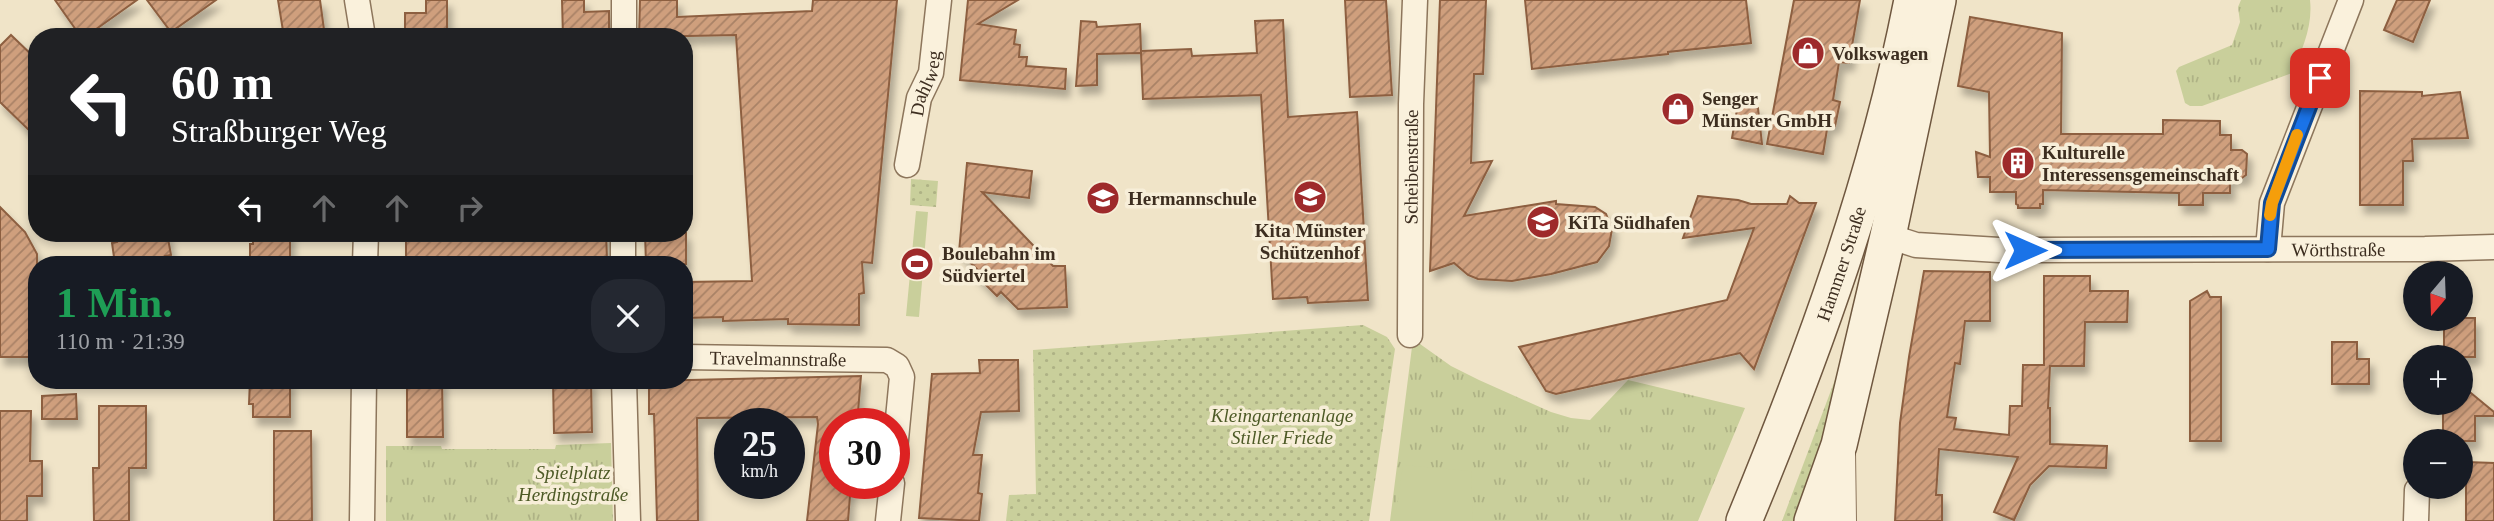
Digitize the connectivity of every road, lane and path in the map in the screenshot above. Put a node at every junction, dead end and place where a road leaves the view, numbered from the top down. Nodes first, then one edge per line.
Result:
1 (356, 0) edge
2 (624, 0) edge
3 (939, 0) edge
4 (1415, 0) edge
5 (1912, 0) edge
6 (1938, 0) edge
7 (2351, 0) edge
8 (361, 28) edge
9 (624, 28) edge
10 (907, 164) dead end
11 (1888, 236) junction
12 (2494, 247) edge
13 (2268, 249) junction
14 (1410, 335) dead end
15 (693, 357) edge
16 (364, 389) edge
17 (624, 389) edge
18 (899, 408) edge
19 (1839, 445) junction
20 (1761, 479) junction
21 (890, 499) edge
22 (2417, 499) edge
23 (362, 521) edge
24 (628, 521) edge
25 (888, 521) edge
26 (1744, 521) edge
27 (1755, 521) edge
28 (1812, 521) edge
29 (1840, 521) edge
30 (2416, 521) edge

1 - 8 street
2 - 9 street
3 - 10 street, Dahlweg
4 - 14 street, Scheibenstraße
5 - 20 main road, Hammer Straße
6 - 11 main road, Hammer Straße
7 - 13 street
11 - 13 street, Wörthstraße
11 - 19 main road, Hammer Straße
12 - 13 street, Wörthstraße
15 - 18 street, Travelmannstraße
16 - 23 street
17 - 24 street
19 - 28 main road, Hammer Straße
19 - 29 street
20 - 26 main road, Hammer Straße
20 - 27 street
21 - 25 street
22 - 30 street

